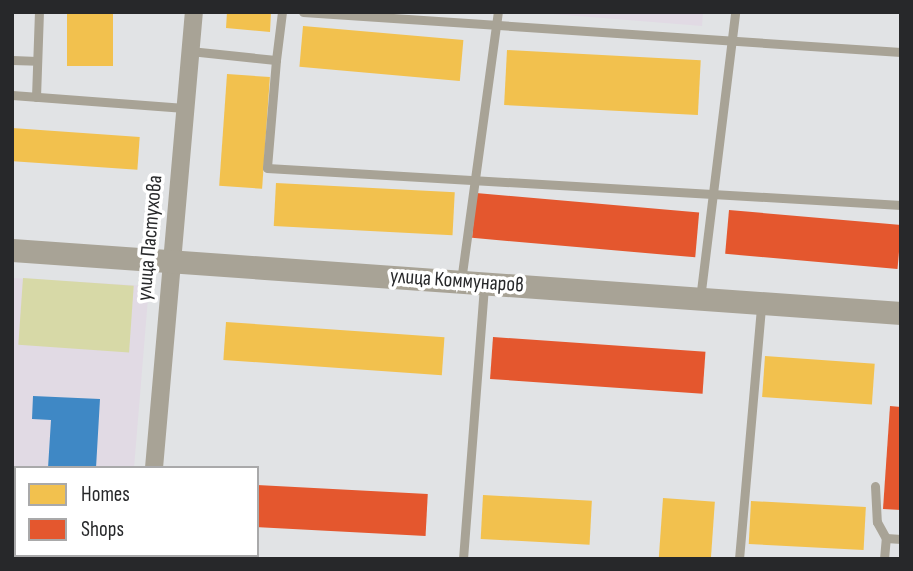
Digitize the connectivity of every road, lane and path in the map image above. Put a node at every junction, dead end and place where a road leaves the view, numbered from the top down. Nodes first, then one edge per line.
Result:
1 (39, 12) edge
2 (194, 12) edge
3 (282, 12) edge
4 (303, 12) edge
5 (498, 12) edge
6 (735, 12) edge
7 (497, 26) junction
8 (733, 42) junction
9 (190, 51) junction
10 (901, 52) edge
11 (12, 60) edge
12 (276, 60) junction
13 (37, 61) junction
14 (12, 95) edge
15 (36, 97) junction
16 (185, 108) junction
17 (471, 177) junction
18 (712, 194) junction
19 (901, 205) edge
20 (12, 250) edge
21 (170, 260) junction
22 (461, 281) junction
23 (484, 283) junction
24 (700, 299) junction
25 (761, 303) junction
26 (901, 313) edge
27 (154, 466) edge
28 (875, 486) dead end
29 (886, 538) junction
30 (901, 539) edge
31 (463, 559) edge
32 (739, 559) edge
33 (884, 559) edge

1 - 13 lane
2 - 9 street, улица Пастухова
3 - 12 lane
4 - 7 lane
5 - 7 lane
6 - 8 lane
7 - 8 lane
7 - 17 lane
8 - 10 lane
8 - 18 lane
9 - 12 lane
9 - 16 street, улица Пастухова
11 - 13 lane
12 - 17 lane
13 - 15 lane
14 - 15 lane
15 - 16 lane
16 - 21 street, улица Пастухова
17 - 18 lane
17 - 22 lane
18 - 19 lane
18 - 24 lane
20 - 21 street, улица Коммунаров
21 - 22 street, улица Коммунаров
21 - 27 street, улица Пастухова
22 - 23 street, улица Коммунаров
23 - 24 street, улица Коммунаров
23 - 31 lane
24 - 25 street, улица Коммунаров
25 - 26 street, улица Коммунаров
25 - 32 lane
28 - 29 lane
29 - 30 lane
29 - 33 lane

